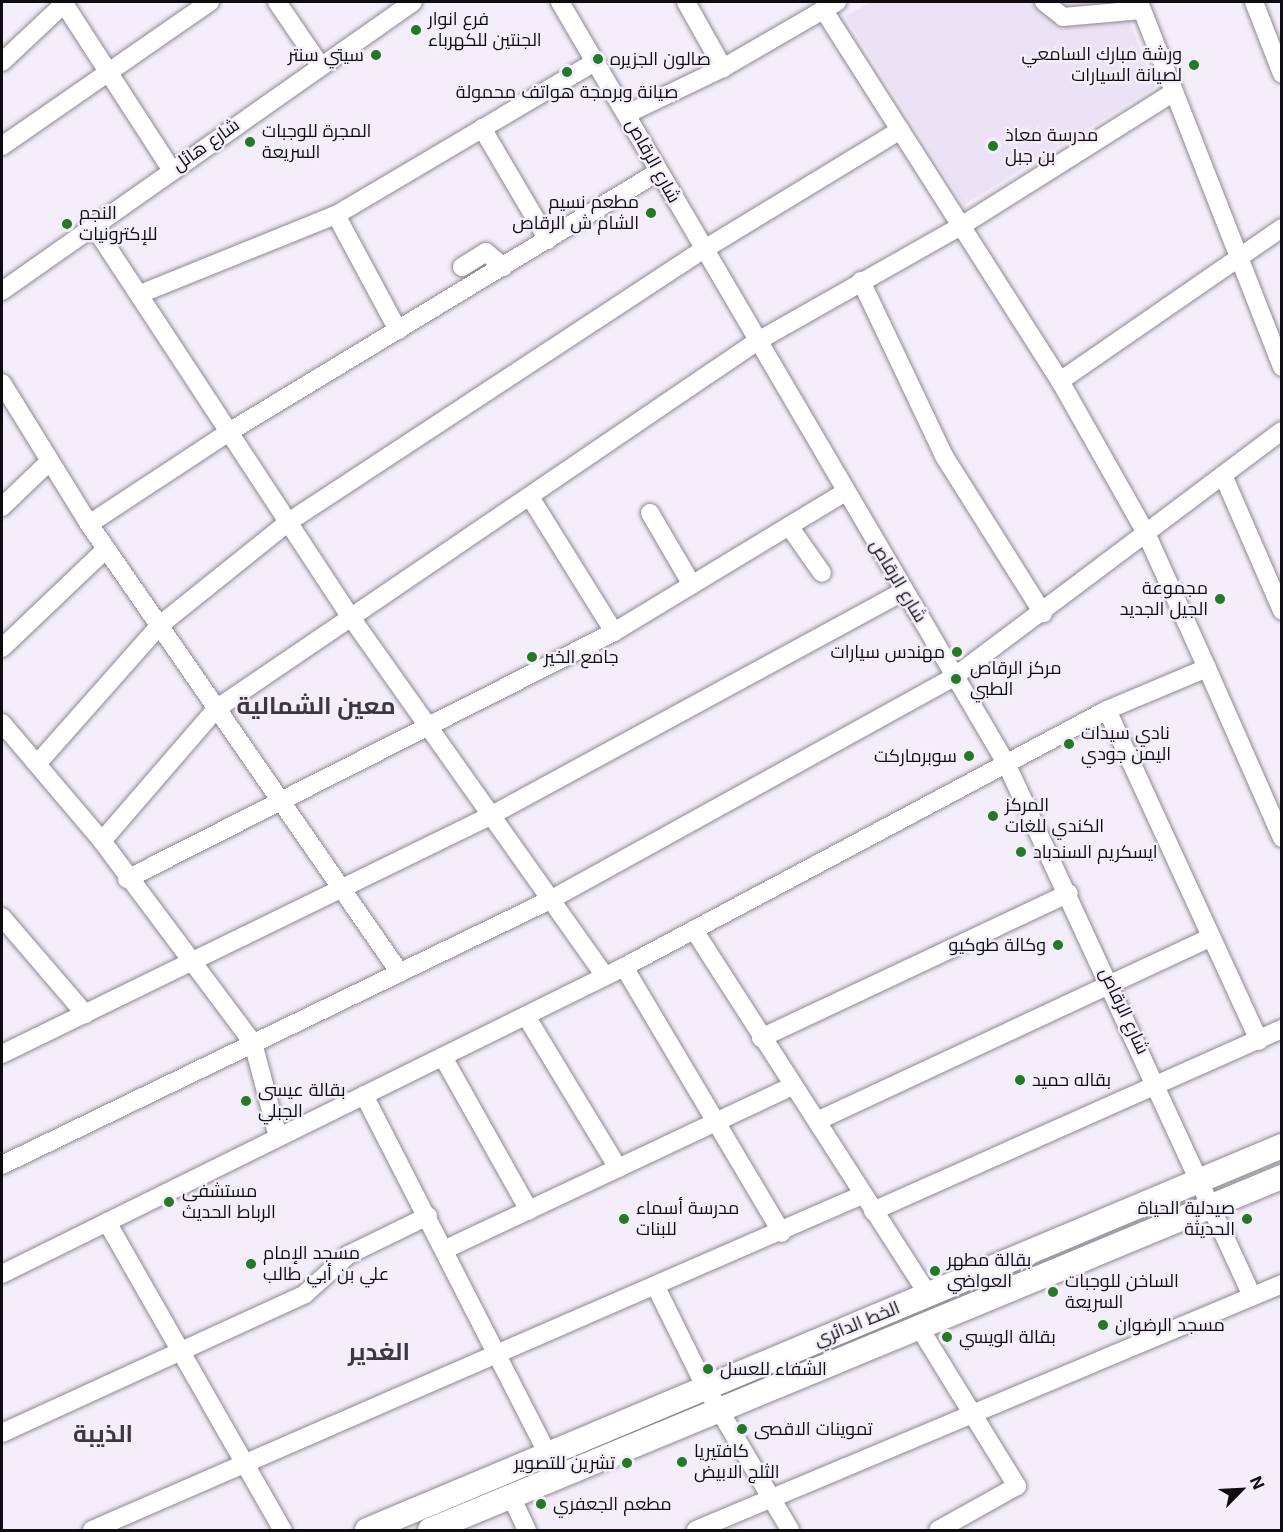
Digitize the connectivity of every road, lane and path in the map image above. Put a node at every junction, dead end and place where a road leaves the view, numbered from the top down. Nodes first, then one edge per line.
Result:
1 (64, 2) edge
2 (210, 2) edge
3 (277, 2) edge
4 (413, 2) edge
5 (560, 2) edge
6 (686, 2) edge
7 (1044, 2) edge
8 (1254, 2) edge
9 (1266, 2) edge
10 (830, 5) edge
11 (1140, 6) edge
12 (1281, 42) edge
13 (2, 62) edge
14 (595, 62) junction
15 (320, 64) junction
16 (723, 68) junction
17 (110, 74) junction
18 (1281, 74) edge
19 (1172, 93) junction
20 (627, 114) junction
21 (482, 128) junction
22 (900, 130) junction
23 (2, 146) edge
24 (171, 170) junction
25 (658, 172) junction
26 (336, 215) junction
27 (93, 225) junction
28 (961, 226) junction
29 (1281, 228) edge
30 (548, 240) junction
31 (703, 250) junction
32 (1238, 254) junction
33 (462, 267) dead end
34 (502, 267) junction
35 (861, 281) junction
36 (2, 291) edge
37 (140, 294) junction
38 (398, 330) junction
39 (756, 342) junction
40 (1281, 367) edge
41 (1060, 381) junction
42 (2, 383) edge
43 (1281, 430) edge
44 (229, 432) junction
45 (50, 461) junction
46 (1223, 475) junction
47 (845, 492) junction
48 (530, 497) junction
49 (2, 507) edge
50 (650, 513) dead end
51 (290, 521) junction
52 (89, 524) junction
53 (789, 526) junction
54 (1146, 533) junction
55 (106, 549) junction
56 (822, 573) dead end
57 (692, 585) junction
58 (904, 591) junction
59 (1281, 611) edge
60 (1043, 614) junction
61 (350, 616) junction
62 (160, 625) junction
63 (614, 632) junction
64 (2, 648) edge
65 (1207, 668) junction
66 (954, 677) junction
67 (216, 709) junction
68 (1107, 710) junction
69 (2, 723) edge
70 (426, 727) junction
71 (1006, 763) junction
72 (37, 764) junction
73 (279, 801) junction
74 (488, 817) junction
75 (1281, 838) edge
76 (102, 841) junction
77 (127, 879) junction
78 (337, 888) junction
79 (1069, 893) junction
80 (550, 900) junction
81 (2, 917) edge
82 (694, 930) junction
83 (1209, 938) junction
84 (190, 962) junction
85 (624, 967) junction
86 (400, 973) junction
87 (605, 976) junction
88 (1112, 985) junction
89 (85, 1014) junction
90 (526, 1016) junction
91 (1281, 1029) edge
92 (761, 1038) junction
93 (1259, 1041) junction
94 (253, 1043) junction
95 (2, 1054) edge
96 (443, 1057) junction
97 (792, 1086) junction
98 (1159, 1086) junction
99 (364, 1095) junction
100 (818, 1121) junction
101 (715, 1122) junction
102 (278, 1137) junction
103 (1281, 1146) edge
104 (2, 1165) edge
105 (618, 1168) junction
106 (1281, 1177) edge
107 (1200, 1179) junction
108 (862, 1195) junction
109 (1211, 1205) junction
110 (529, 1210) junction
111 (873, 1211) junction
112 (428, 1215) junction
113 (106, 1222) junction
114 (782, 1233) junction
115 (446, 1249) junction
116 (2, 1274) edge
117 (1281, 1284) edge
118 (656, 1287) junction
119 (928, 1296) junction
120 (1252, 1296) junction
121 (919, 1327) junction
122 (183, 1351) junction
123 (501, 1354) junction
124 (705, 1386) junction
125 (718, 1410) junction
126 (973, 1410) junction
127 (2, 1433) edge
128 (548, 1454) junction
129 (247, 1467) junction
130 (511, 1496) junction
131 (771, 1500) junction
132 (92, 1530) edge
133 (283, 1530) edge
134 (367, 1530) edge
135 (430, 1530) edge
136 (528, 1530) edge
137 (696, 1530) edge
138 (790, 1530) edge
139 (938, 1530) edge

1 - 13 street
1 - 17 street
2 - 17 street
3 - 15 street
4 - 15 street, شارع هائل
5 - 14 street, شارع الرقاص
6 - 16 street
7 - 11 street
8 - 18 street
9 - 12 street
10 - 16 street
10 - 22 street
11 - 19 street
14 - 20 street, شارع الرقاص
14 - 21 street
15 - 24 street, شارع هائل
16 - 20 street
17 - 23 street
17 - 24 street
19 - 28 street
19 - 32 street
20 - 25 street, شارع الرقاص
21 - 26 street
21 - 30 street
22 - 28 street
22 - 31 street
24 - 27 street, شارع هائل
25 - 30 street
25 - 31 street, شارع الرقاص
26 - 37 street
26 - 38 street
27 - 36 street, شارع هائل
27 - 37 street
28 - 35 street
28 - 41 street
29 - 32 street
30 - 34 street
31 - 39 street, شارع الرقاص
31 - 51 street
32 - 40 street
32 - 41 street
33 - 34 street
34 - 38 street
35 - 39 street
35 - 60 street
37 - 44 street
38 - 44 street
39 - 47 street, شارع الرقاص
39 - 48 street
41 - 54 street
42 - 45 street
43 - 46 street
44 - 51 street
44 - 52 street
45 - 49 street
45 - 52 street
46 - 54 street
46 - 59 street
47 - 53 street
47 - 58 street, شارع الرقاص
48 - 61 street
48 - 63 street
50 - 57 street
51 - 61 street
51 - 62 street
52 - 55 street
53 - 56 street
53 - 57 street
54 - 60 street
54 - 65 street
55 - 62 street
55 - 64 street
57 - 63 street
58 - 66 street, شارع الرقاص
58 - 74 street
60 - 66 street
61 - 67 street
61 - 70 street
62 - 67 street
62 - 72 street
63 - 70 street
65 - 68 street
65 - 75 street
66 - 71 street, شارع الرقاص
66 - 80 street
67 - 73 street
67 - 76 street
68 - 71 street
68 - 83 street
69 - 72 street
70 - 73 street
70 - 74 street
71 - 79 street, شارع الرقاص
71 - 82 street
72 - 76 street
73 - 77 street
73 - 78 street
74 - 78 street
74 - 80 street
76 - 77 street
77 - 84 street
78 - 84 street
78 - 86 street
79 - 88 street, شارع الرقاص
79 - 92 street
80 - 86 street
80 - 87 street
81 - 89 street
82 - 85 street
82 - 92 street
83 - 88 street
83 - 93 street
84 - 89 street
84 - 94 street
85 - 87 street
85 - 101 street
86 - 94 street
87 - 90 street
88 - 98 street, شارع الرقاص
88 - 100 street
89 - 95 street
90 - 96 street
90 - 105 street
91 - 93 street
92 - 97 street
93 - 98 street
94 - 102 street
94 - 104 street
96 - 99 street
96 - 110 street
97 - 100 street
97 - 101 street
98 - 107 street, شارع الرقاص
98 - 111 street
99 - 102 street
99 - 112 street
100 - 108 street
101 - 105 street
101 - 114 street
102 - 113 street
103 - 107 main road, الخط الدائري
105 - 110 street
106 - 109 main road, الخط الدائري
107 - 109 street, شارع الرقاص
107 - 119 main road, الخط الدائري
108 - 111 street
108 - 114 street
109 - 120 street, شارع الرقاص
109 - 121 main road, الخط الدائري
110 - 115 street
111 - 119 street
112 - 115 street
112 - 122 street
113 - 116 street
113 - 122 street
114 - 118 street
115 - 123 street
117 - 120 street
118 - 123 street
118 - 124 street
119 - 124 main road, الخط الدائري
120 - 126 street
121 - 125 main road, الخط الدائري
121 - 126 street
122 - 127 street
122 - 129 street
123 - 128 street
123 - 129 street
124 - 125 street
124 - 128 main road, الخط الدائري
125 - 130 main road, الخط الدائري
125 - 131 street
126 - 131 street
126 - 139 street
128 - 134 main road, الخط الدائري
129 - 132 street
129 - 133 street
130 - 135 main road, الخط الدائري
130 - 136 street
131 - 137 street
131 - 138 street

